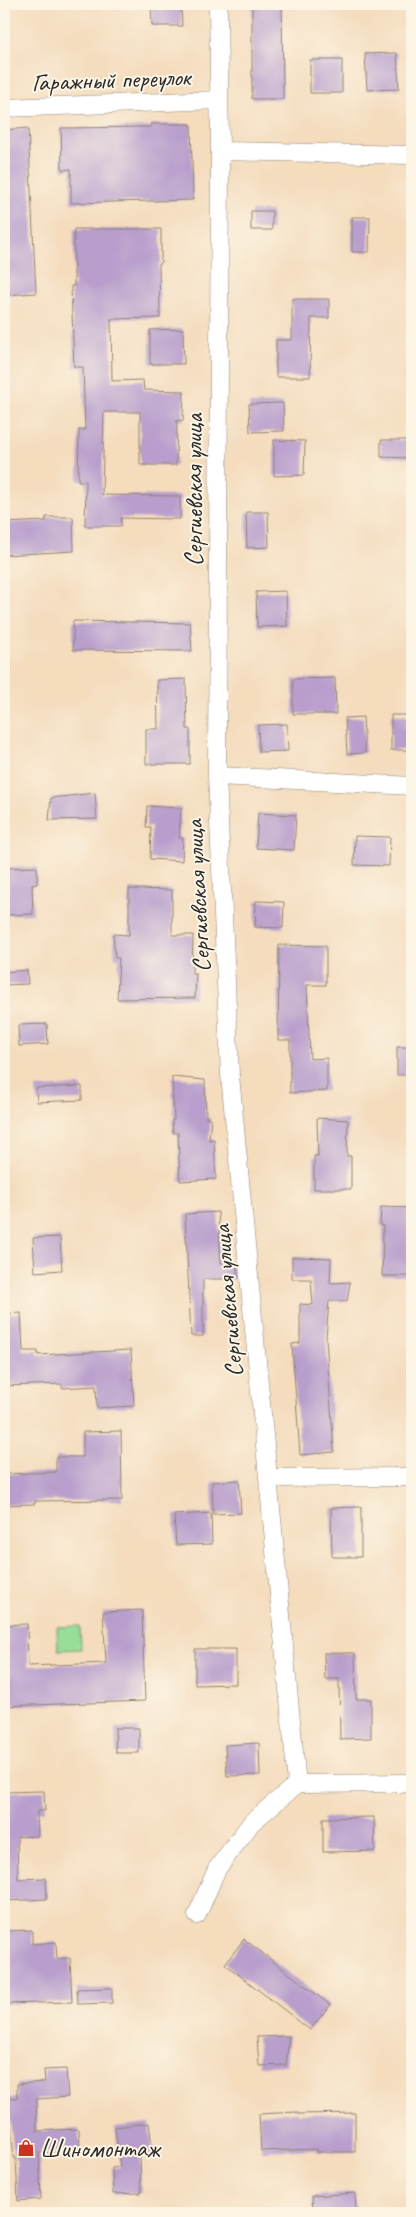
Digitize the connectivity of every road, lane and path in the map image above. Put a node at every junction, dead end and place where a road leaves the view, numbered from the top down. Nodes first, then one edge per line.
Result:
1 (218, 4) edge
2 (219, 100) junction
3 (4, 108) edge
4 (220, 151) junction
5 (412, 155) edge
6 (217, 776) junction
7 (412, 786) edge
8 (412, 1477) edge
9 (268, 1478) junction
10 (412, 1783) edge
11 (297, 1784) junction
12 (197, 1915) dead end

1 - 2 street, Сергиевская улица
2 - 3 street, Гаражный переулок
2 - 4 street, Сергиевская улица
4 - 5 street
4 - 6 street, Сергиевская улица
6 - 7 street
6 - 9 street, Сергиевская улица
8 - 9 street
9 - 11 street, Сергиевская улица
10 - 11 street
11 - 12 street

